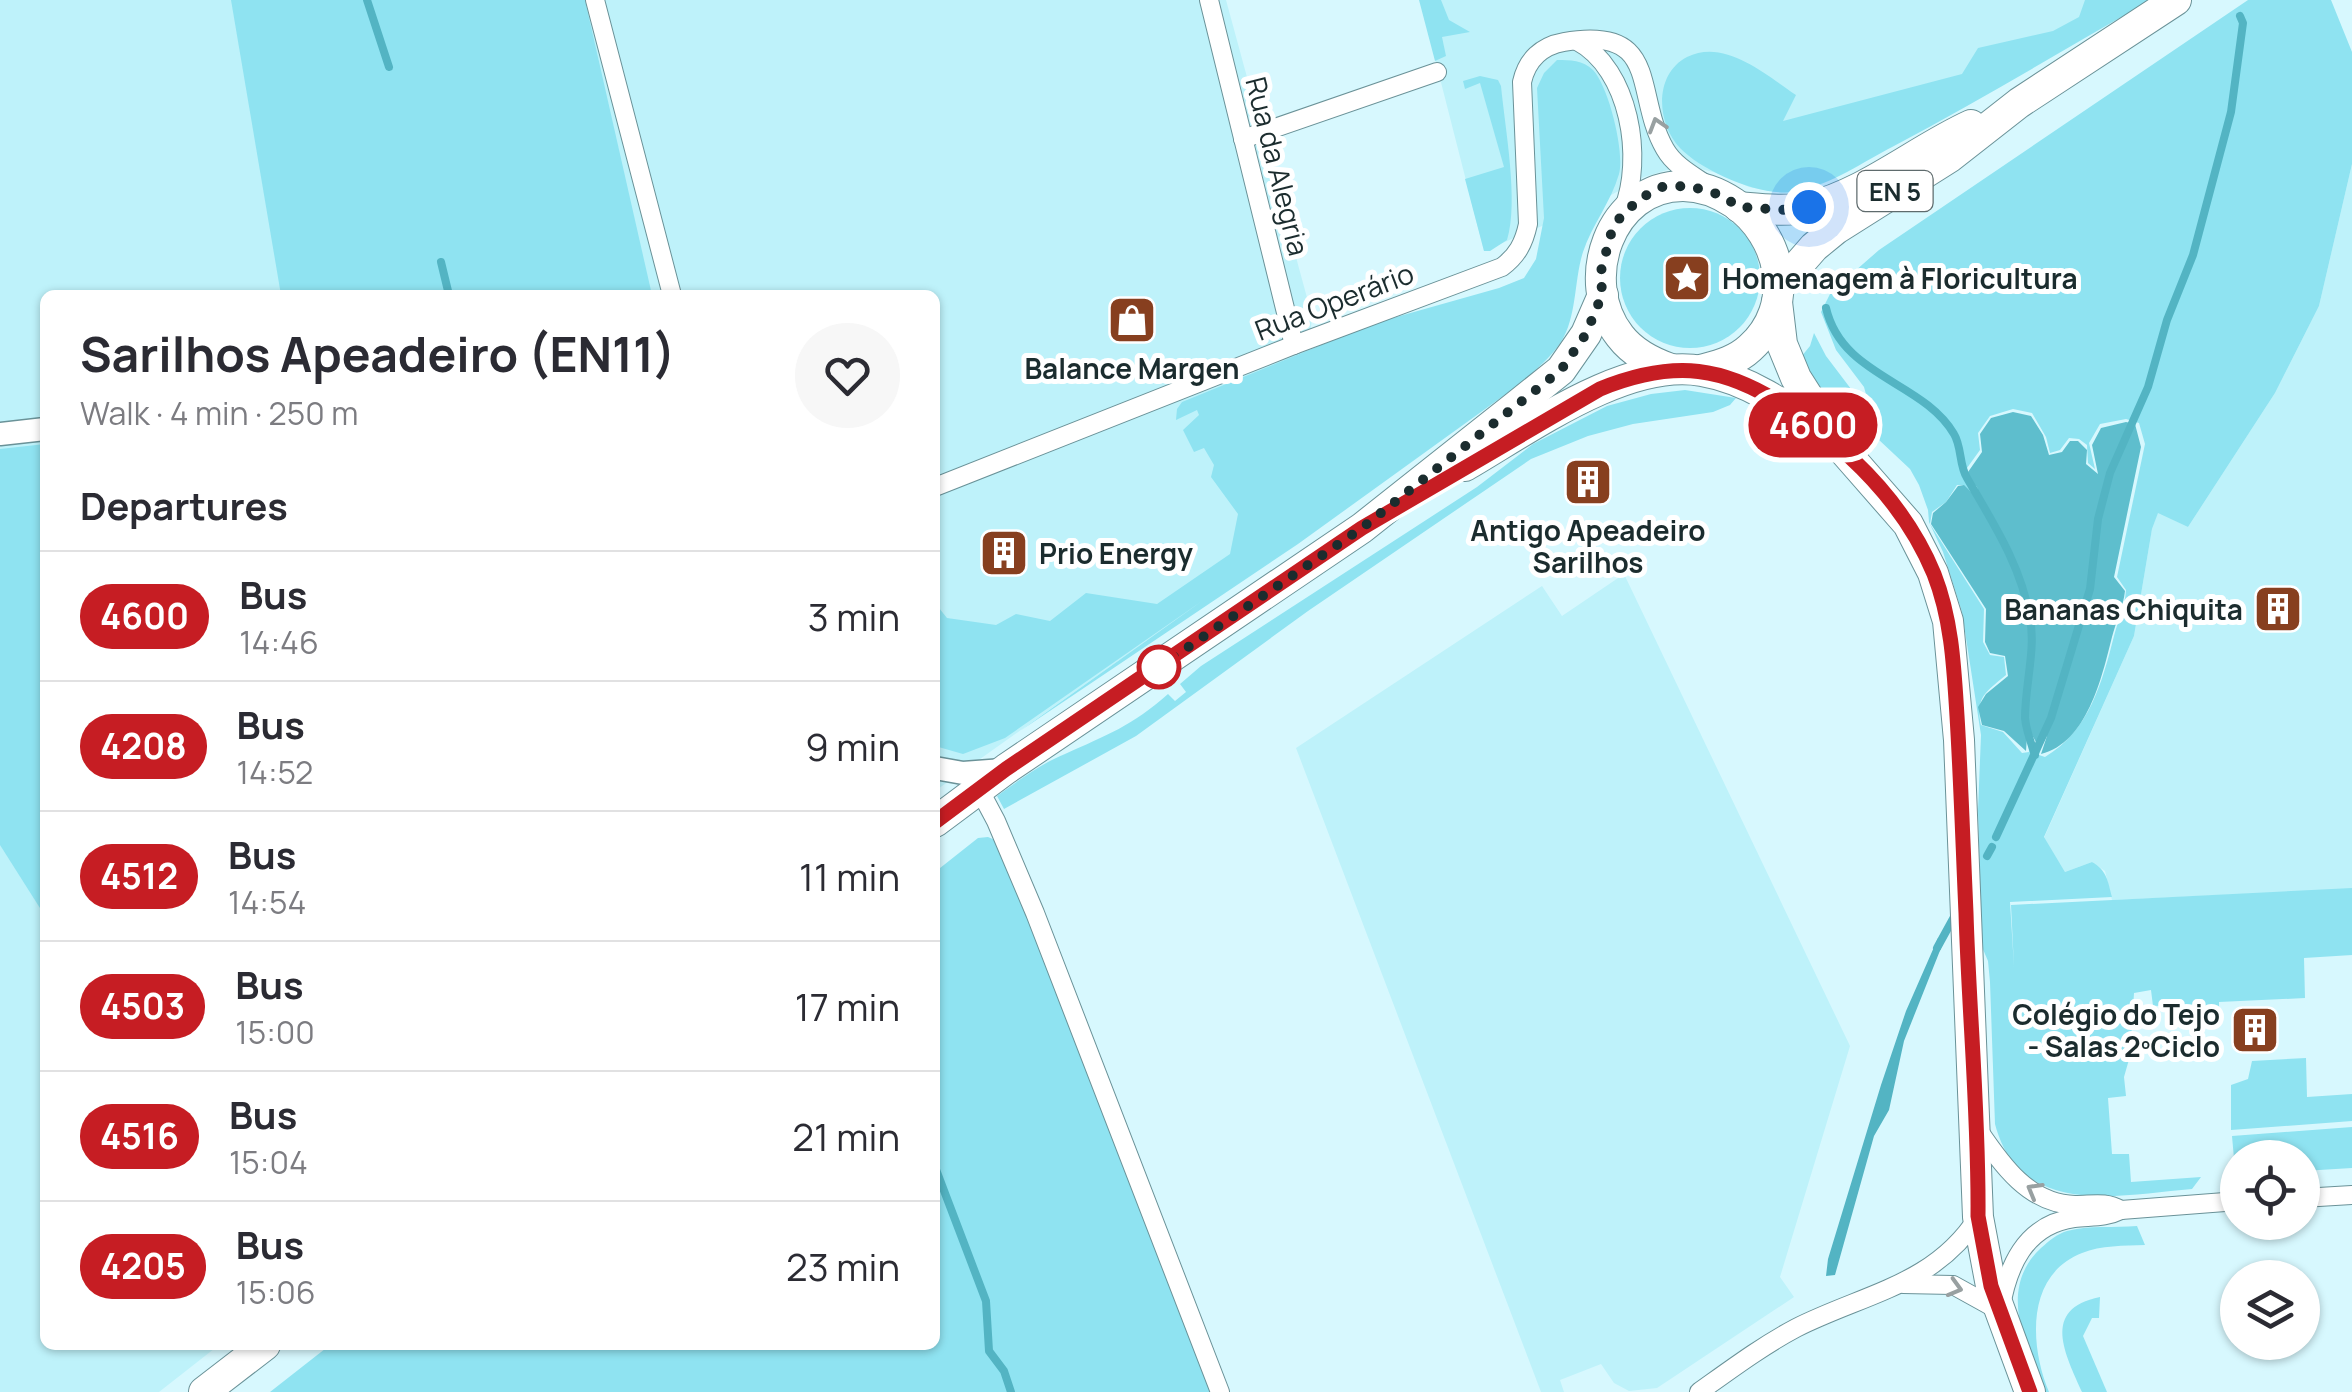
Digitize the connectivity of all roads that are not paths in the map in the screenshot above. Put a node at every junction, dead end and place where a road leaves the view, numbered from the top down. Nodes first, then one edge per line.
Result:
1 (595, 0) edge
2 (1209, 0) edge
3 (2176, 0) edge
4 (1577, 41) junction
5 (1437, 72) dead end
6 (2019, 103) junction
7 (1243, 139) junction
8 (1730, 201) junction
9 (1619, 219) junction
10 (671, 290) edge
11 (1778, 294) junction
12 (1602, 295) junction
13 (1294, 344) junction
14 (1670, 369) junction
15 (1702, 370) junction
16 (40, 430) edge
17 (0, 434) edge
18 (1838, 444) junction
19 (940, 486) edge
20 (1362, 528) junction
21 (940, 769) edge
22 (1006, 769) junction
23 (979, 789) junction
24 (940, 818) edge
25 (1974, 1123) junction
26 (2352, 1195) edge
27 (2320, 1197) edge
28 (2220, 1202) edge
29 (2121, 1210) junction
30 (1978, 1216) junction
31 (1903, 1284) junction
32 (2000, 1312) junction
33 (259, 1350) edge
34 (204, 1392) edge
35 (1220, 1392) edge
36 (1699, 1392) edge
37 (2030, 1392) edge

1 - 10 street
2 - 7 street, Rua da Alegria
3 - 6 main road, EN 5
8 -> 4 street
4 - 9 street
4 - 13 street, Rua Operário
5 - 7 street
6 - 8 main road, EN 5
6 - 11 main road, EN 5
7 - 13 street, Rua da Alegria
8 - 9 main road, EN 5
8 - 11 main road
9 - 12 main road, EN 5
11 - 15 main road, EN 5
11 - 18 main road
12 - 14 main road, EN 5
12 - 20 main road, EN 5
13 - 19 street, Rua Operário
14 - 15 main road, EN 5
14 - 20 main road, EN 5
15 - 18 main road
16 - 17 street
18 - 25 main road
20 - 22 main road, EN 5
21 - 22 street
22 - 23 main road, EN 5
23 - 24 main road, EN 5
23 - 35 street
29 -> 25 street
25 - 30 main road
26 - 27 street
28 - 29 street
29 - 32 street
30 - 31 street
30 - 32 main road
31 -> 32 street
31 - 36 street
32 - 37 main road
33 - 34 main road

